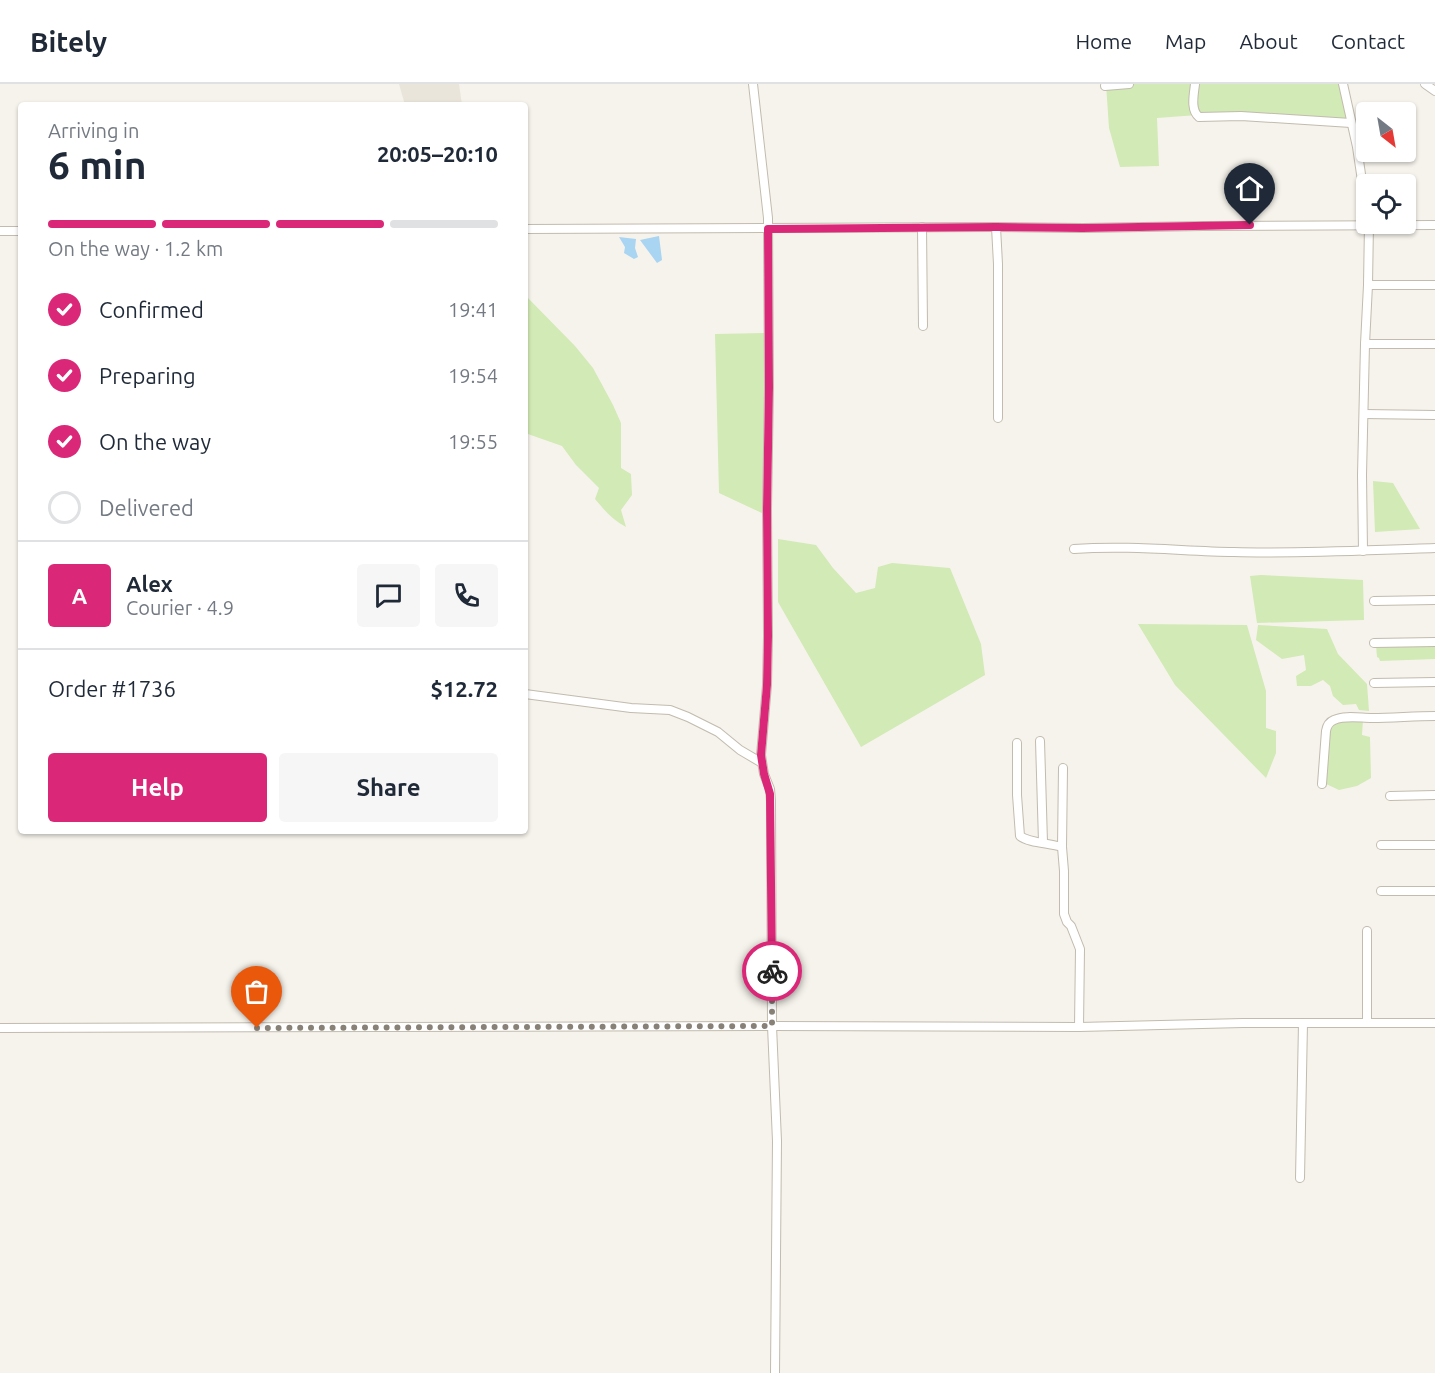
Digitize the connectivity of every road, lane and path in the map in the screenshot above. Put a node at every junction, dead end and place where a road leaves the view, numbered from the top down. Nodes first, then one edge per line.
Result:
1 (753, 84) edge
2 (1129, 84) edge
3 (1195, 84) edge
4 (1343, 84) edge
5 (1425, 84) edge
6 (1105, 86) dead end
7 (1435, 91) edge
8 (1351, 123) junction
9 (1361, 174) edge
10 (1356, 224) edge
11 (1416, 225) edge
12 (1435, 225) edge
13 (922, 227) junction
14 (996, 227) junction
15 (528, 229) edge
16 (768, 229) junction
17 (0, 231) edge
18 (18, 231) edge
19 (1369, 234) edge
20 (1368, 285) junction
21 (1435, 285) edge
22 (923, 326) dead end
23 (1365, 344) junction
24 (1435, 344) edge
25 (1364, 414) junction
26 (1435, 415) edge
27 (998, 418) dead end
28 (1435, 548) edge
29 (1074, 549) dead end
30 (1363, 551) junction
31 (1435, 600) edge
32 (1374, 601) dead end
33 (1435, 642) edge
34 (1374, 644) dead end
35 (1435, 682) edge
36 (1374, 683) dead end
37 (528, 694) edge
38 (1435, 716) edge
39 (1040, 741) dead end
40 (1017, 743) dead end
41 (762, 764) junction
42 (1063, 768) dead end
43 (1322, 784) dead end
44 (1435, 795) edge
45 (1390, 796) dead end
46 (1043, 842) junction
47 (1381, 845) dead end
48 (1435, 845) edge
49 (1062, 847) junction
50 (1381, 891) dead end
51 (1435, 891) edge
52 (1367, 931) dead end
53 (1303, 1023) junction
54 (1367, 1023) junction
55 (1435, 1023) edge
56 (772, 1026) junction
57 (1079, 1027) junction
58 (0, 1028) edge
59 (1300, 1178) dead end
60 (775, 1373) edge

1 - 16 street
2 - 6 street
3 - 8 street
4 - 8 street
5 - 7 street
8 - 9 street
10 - 14 street
11 - 12 street
13 - 14 street
13 - 16 street
13 - 22 street
14 - 27 street
15 - 16 street
16 - 41 street
17 - 18 street
19 - 20 street
20 - 21 street
20 - 23 street
23 - 24 street
23 - 25 street
25 - 26 street
25 - 30 street
28 - 30 street
29 - 30 street
31 - 32 street
33 - 34 street
35 - 36 street
37 - 41 street
38 - 43 street
39 - 46 street
40 - 46 street
41 - 56 street
42 - 49 street
44 - 45 street
46 - 49 street
47 - 48 street
49 - 57 street
50 - 51 street
52 - 54 street
53 - 54 street
53 - 57 street
53 - 59 street
54 - 55 street
56 - 57 street
56 - 58 street
56 - 60 street

